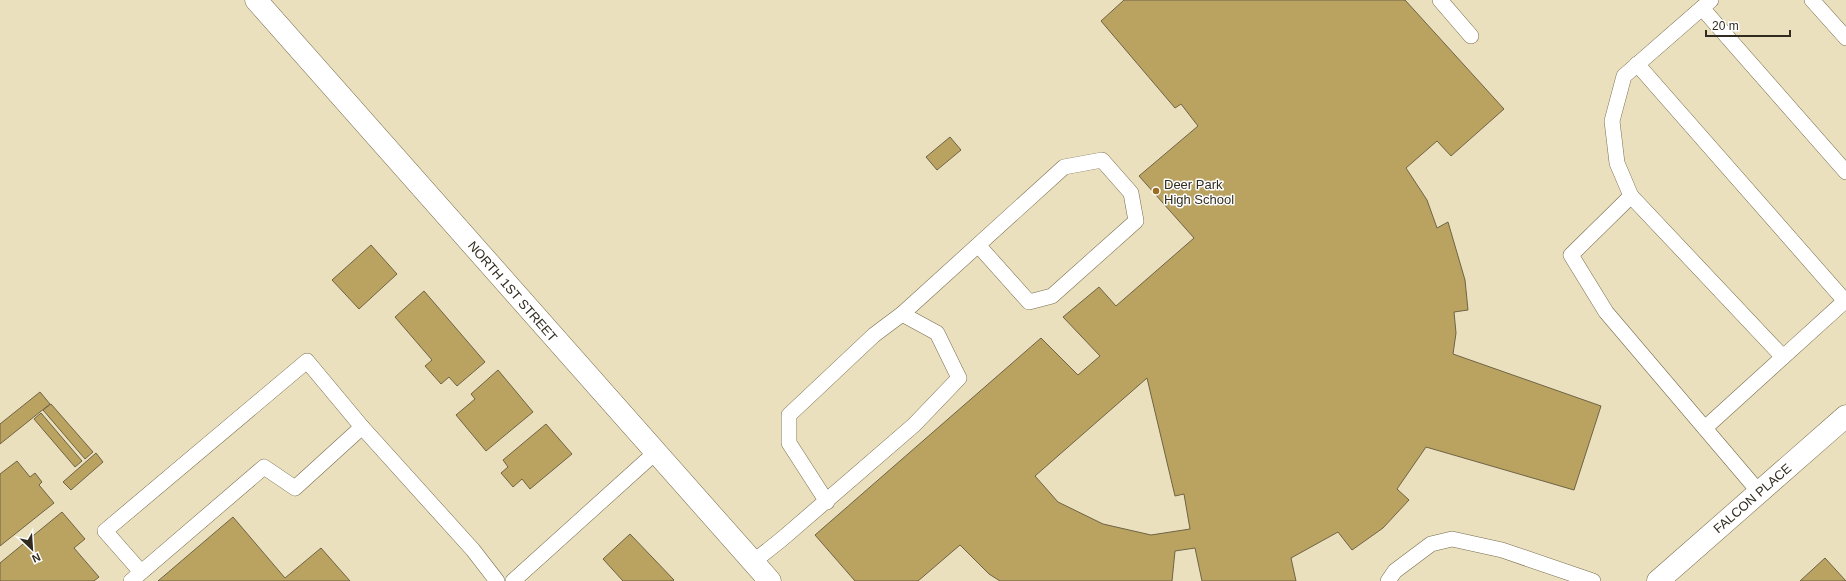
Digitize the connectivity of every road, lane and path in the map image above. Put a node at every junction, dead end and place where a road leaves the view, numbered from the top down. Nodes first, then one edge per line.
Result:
1 (256, 0) edge
2 (1440, 0) edge
3 (1812, 0) edge
4 (1706, 4) edge
5 (1471, 36) dead end
6 (1846, 38) edge
7 (1637, 64) junction
8 (1846, 172) edge
9 (1631, 196) junction
10 (978, 245) junction
11 (1846, 301) edge
12 (902, 314) junction
13 (1783, 357) junction
14 (1846, 416) edge
15 (362, 427) junction
16 (1705, 428) junction
17 (656, 452) junction
18 (1759, 492) junction
19 (827, 502) junction
20 (753, 562) junction
21 (136, 577) edge
22 (497, 581) edge
23 (513, 581) edge
24 (770, 581) edge
25 (1388, 581) edge
26 (1593, 581) edge
27 (1658, 581) edge

1 - 17 street, NORTH 1ST STREET
2 - 5 lane
3 - 6 lane
4 - 7 lane
4 - 8 lane
7 - 9 lane
7 - 11 lane
9 - 13 lane
9 - 16 lane
10 - 10 lane
10 - 12 lane
11 - 13 lane
12 - 19 lane
12 - 19 lane
13 - 16 lane
14 - 18 street, FALCON PLACE
15 - 21 lane
15 - 21 lane
15 - 22 lane
16 - 18 lane
17 - 20 street, NORTH 1ST STREET
17 - 23 lane
18 - 27 street, FALCON PLACE
19 - 20 lane
20 - 24 street, NORTH 1ST STREET
25 - 26 lane

